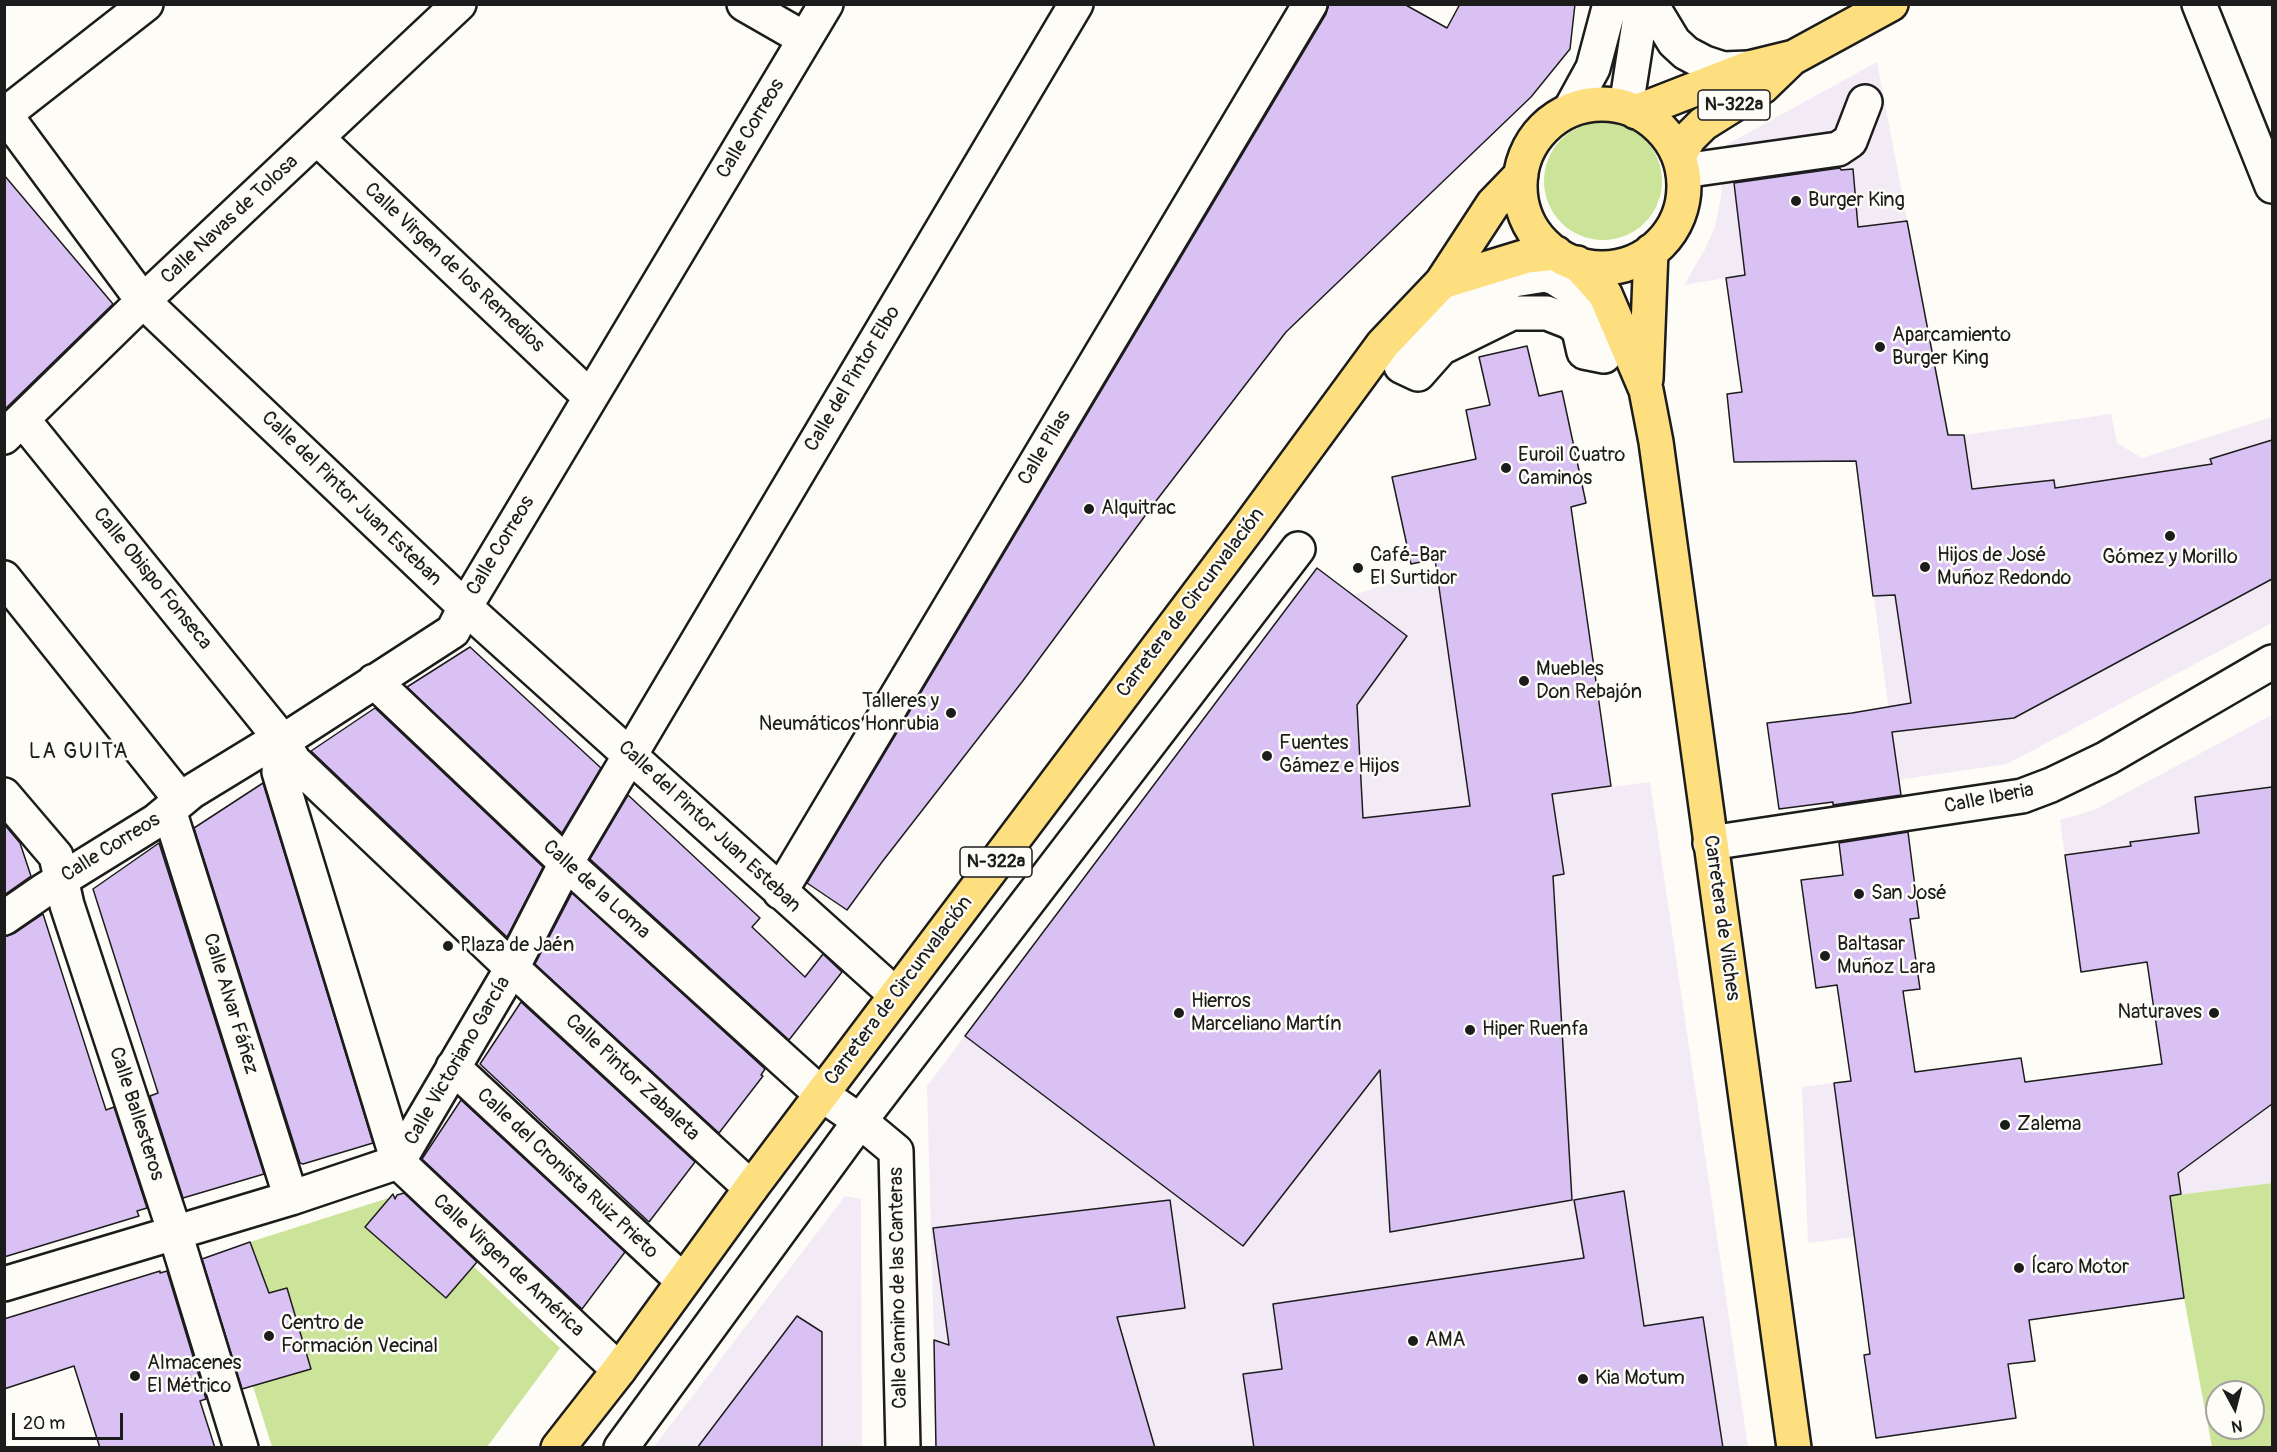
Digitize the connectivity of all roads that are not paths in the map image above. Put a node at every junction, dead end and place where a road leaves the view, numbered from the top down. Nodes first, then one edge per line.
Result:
1 (146, 4) edge
2 (459, 4) edge
3 (744, 4) edge
4 (826, 4) edge
5 (1076, 4) edge
6 (1310, 4) edge
7 (1610, 4) edge
8 (1642, 4) edge
9 (1651, 4) edge
10 (1891, 4) edge
11 (2199, 4) edge
12 (805, 39) junction
13 (1794, 57) junction
14 (1749, 68) junction
15 (1866, 102) dead end
16 (1631, 109) junction
17 (1570, 110) junction
18 (5, 114) edge
19 (317, 138) junction
20 (1681, 163) junction
21 (1521, 175) junction
22 (2272, 186) edge
23 (1651, 251) junction
24 (1567, 258) junction
25 (1442, 282) junction
26 (143, 301) junction
27 (1418, 374) joint
28 (1646, 390) junction
29 (590, 397) junction
30 (14, 428) edge
31 (1298, 549) dead end
32 (4, 578) edge
33 (465, 607) junction
34 (2272, 662) edge
35 (374, 681) junction
36 (281, 740) junction
37 (630, 754) junction
38 (4, 795) edge
39 (175, 805) junction
40 (1710, 843) junction
41 (566, 863) junction
42 (62, 879) junction
43 (780, 892) junction
44 (4, 918) edge
45 (512, 968) junction
46 (896, 995) junction
47 (453, 1067) junction
48 (821, 1094) junction
49 (860, 1121) junction
50 (398, 1162) junction
51 (751, 1188) junction
52 (291, 1198) junction
53 (175, 1233) junction
54 (682, 1280) junction
55 (4, 1284) edge
56 (619, 1370) junction
57 (241, 1448) edge
58 (558, 1448) edge
59 (621, 1448) edge
60 (903, 1448) edge
61 (1794, 1448) edge

1 - 18 street
2 - 19 street, Calle Navas de Tolosa
3 - 12 street
4 - 12 street, Calle Correos
5 - 37 street, Calle del Pintor Elbo
6 - 43 street, Calle Pilas
7 - 17 street
8 - 16 street
9 - 14 street
10 - 13 main road, N-322a
11 - 22 street
12 - 29 street, Calle Correos
13 - 14 main road, N-322a
13 - 20 main road, N-322a
14 - 16 main road, N-322a
15 - 20 street
16 - 17 main road, N-322a
16 - 20 main road, N-322a
17 - 21 main road, N-322a
18 - 26 street, Calle del Pintor Juan Esteban
19 - 26 street, Calle Navas de Tolosa
19 - 29 street, Calle Virgen de los Remedios
20 - 23 main road, N-322a
21 - 24 main road, N-322a
21 - 25 main road, Carretera de Circunvalación / N-322a
23 - 24 main road, N-322a
23 - 28 main road, Carretera de Vilches
24 - 25 main road, Carretera de Circunvalación / N-322a
24 - 28 main road, Carretera de Vilches
25 - 46 main road, Carretera de Circunvalación / N-322a
26 - 30 street, Calle Navas de Tolosa
26 - 33 street, Calle del Pintor Juan Esteban
27 - 27 street
28 - 40 main road, Carretera de Vilches
29 - 33 street, Calle Correos
30 - 36 street, Calle Obispo Fonseca
31 - 49 street
32 - 39 street, Calle Alvar Fáñez
33 - 35 street, Calle Correos
33 - 37 street, Calle del Pintor Juan Esteban
34 - 40 street, Calle Iberia
35 - 36 street, Calle Correos
35 - 41 street, Calle de la Loma
36 - 39 street, Calle Correos
36 - 45 street
36 - 50 street
37 - 41 street, Calle Victoriano García
37 - 43 street, Calle del Pintor Juan Esteban
38 - 42 street, Calle Ballesteros
39 - 42 street, Calle Correos
39 - 52 street, Calle Alvar Fáñez
40 - 61 main road, Carretera de Vilches
41 - 45 street, Calle Victoriano García
41 - 48 street, Calle de la Loma
42 - 44 street, Calle Correos
42 - 53 street, Calle Ballesteros
43 - 46 street, Calle del Pintor Juan Esteban
45 - 47 street, Calle Victoriano García
45 - 51 street, Calle Pintor Zabaleta
46 - 48 main road, Carretera de Circunvalación / N-322a
47 - 50 street, Calle Victoriano García
47 - 54 street, Calle del Cronista Ruiz Prieto
48 - 49 street, Calle Camino de las Canteras
48 - 51 main road, Carretera de Circunvalación / N-322a
49 - 59 street
49 - 60 street, Calle Camino de las Canteras
50 - 52 street, Calle Victoriano García
50 - 56 street, Calle Virgen de América
51 - 54 main road, Carretera de Circunvalación / N-322a
52 - 53 street, Calle Victoriano García
53 - 55 street, Calle Victoriano García
53 - 57 street, Calle Ballesteros
54 - 56 main road, Carretera de Circunvalación / N-322a
56 - 58 main road, Carretera de Circunvalación / N-322a

